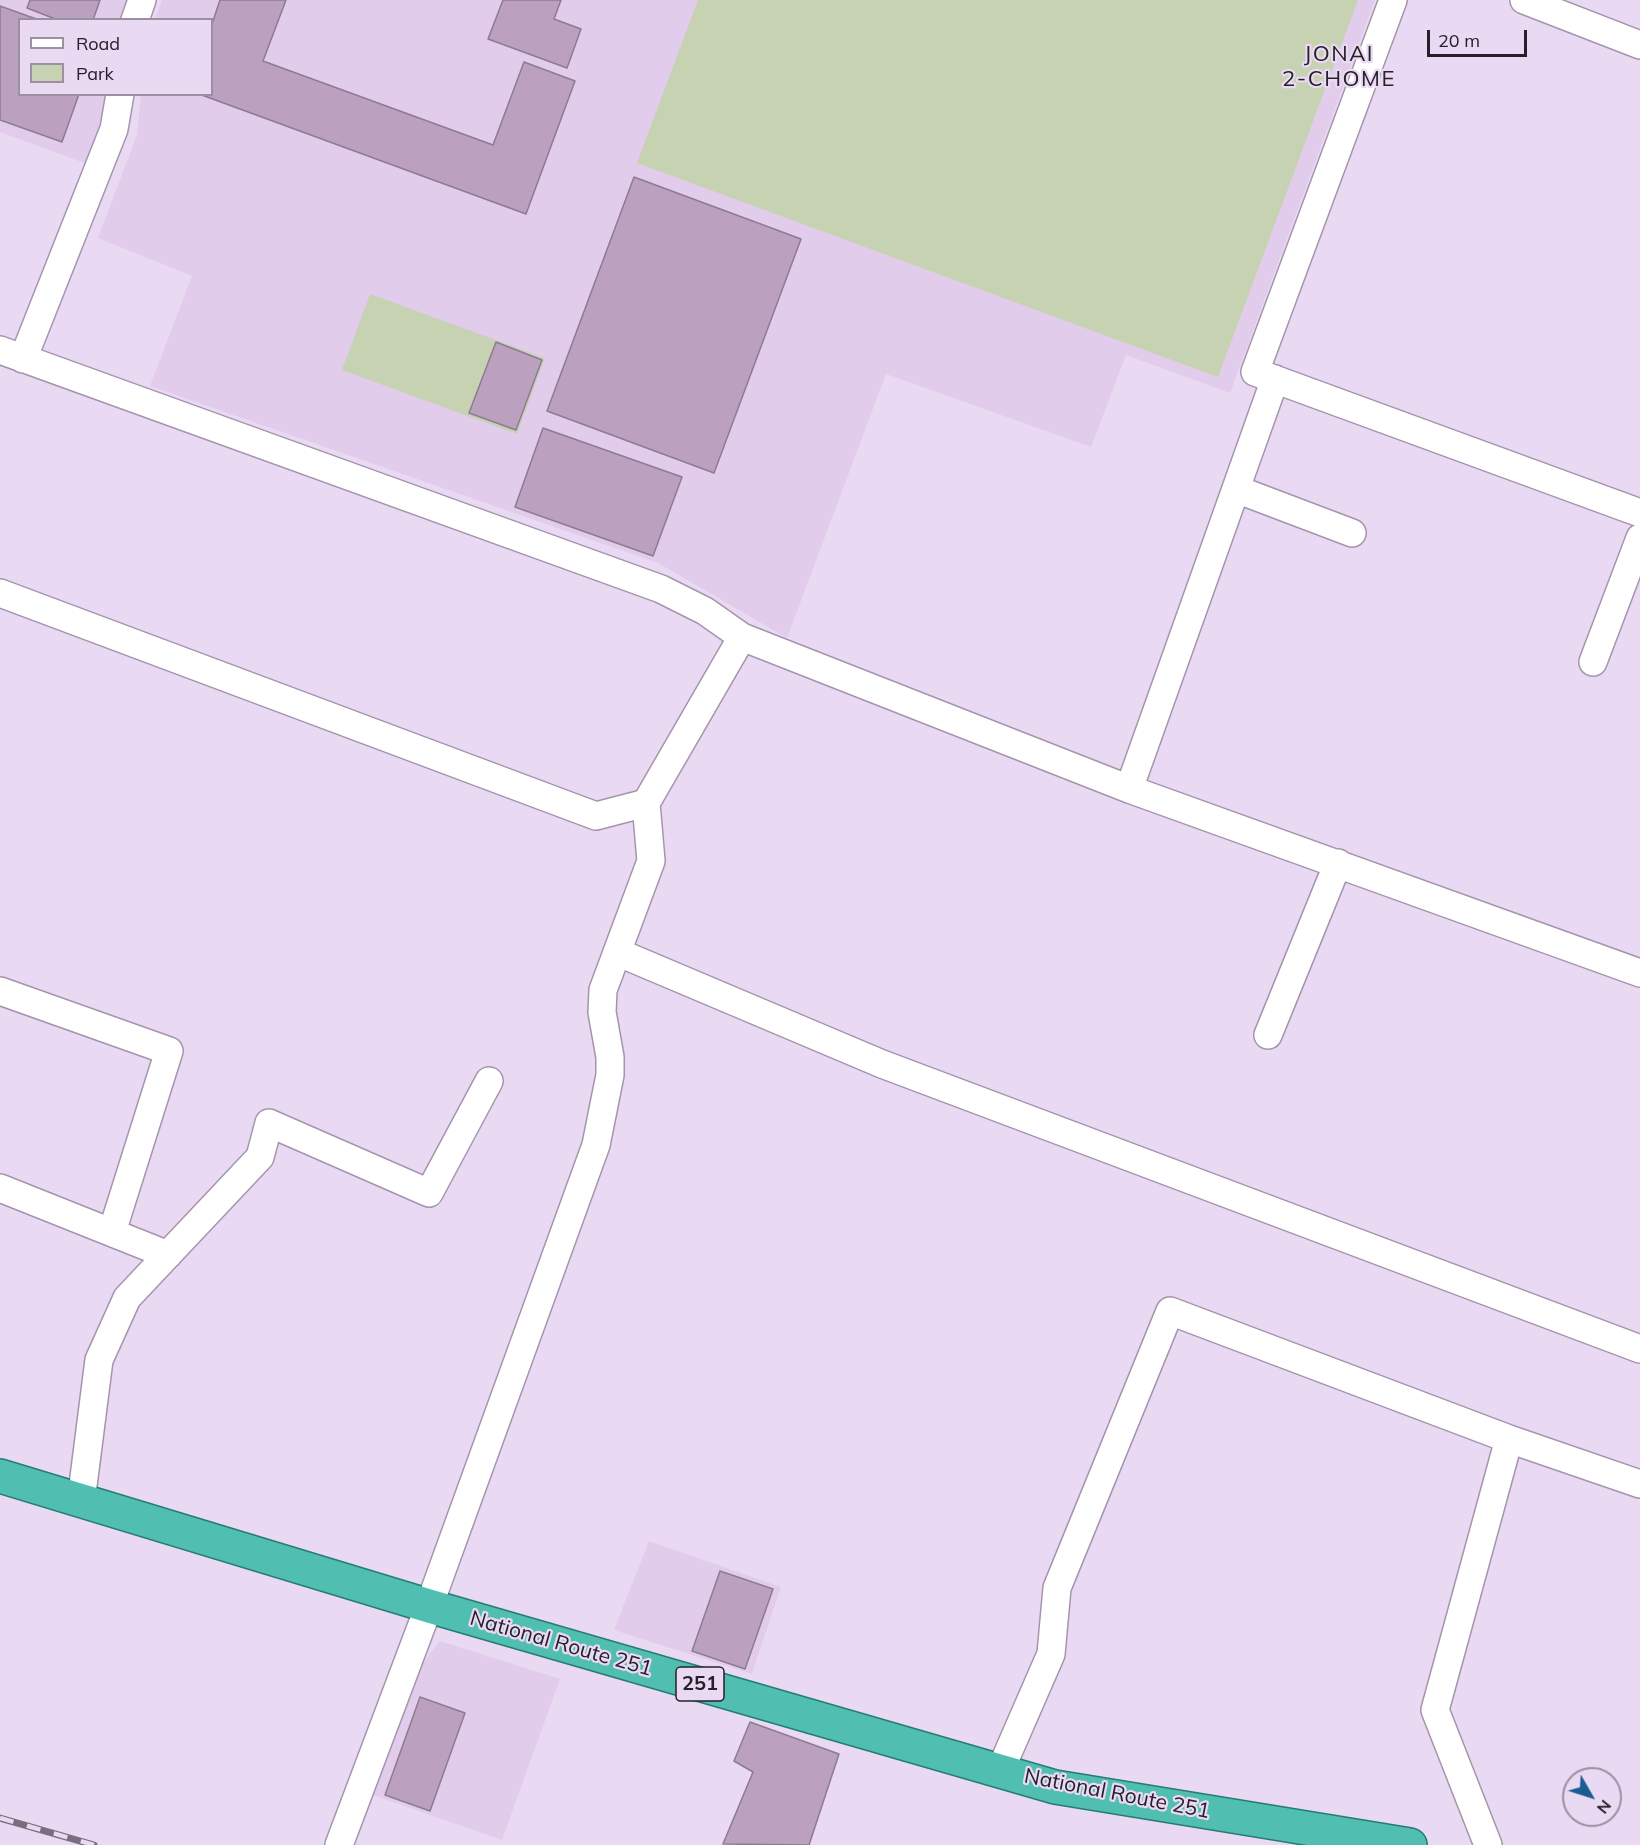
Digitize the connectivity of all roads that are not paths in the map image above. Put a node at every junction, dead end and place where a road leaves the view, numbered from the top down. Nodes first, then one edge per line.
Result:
1 (142, 0) edge
2 (1393, 0) edge
3 (1524, 0) edge
4 (136, 18) edge
5 (1640, 45) edge
6 (120, 96) edge
7 (12, 354) edge
8 (1275, 379) junction
9 (1236, 489) junction
10 (1640, 513) edge
11 (1352, 533) dead end
12 (1640, 538) edge
13 (0, 593) edge
14 (742, 638) junction
15 (1593, 662) dead end
16 (1129, 789) junction
17 (646, 803) junction
18 (1338, 864) junction
19 (617, 952) junction
20 (1640, 973) edge
21 (0, 991) edge
22 (1268, 1035) dead end
23 (489, 1081) dead end
24 (0, 1188) edge
25 (112, 1233) junction
26 (168, 1255) junction
27 (1640, 1349) edge
28 (1509, 1439) junction
29 (0, 1476) edge
30 (1640, 1484) edge
31 (81, 1501) junction
32 (429, 1606) junction
33 (1000, 1771) junction
34 (339, 1845) edge
35 (1410, 1845) edge
36 (1488, 1845) edge

1 - 4 street
2 - 8 street
3 - 5 street
6 - 7 street
7 - 14 street
8 - 9 street
8 - 10 street
9 - 11 street
9 - 16 street
12 - 15 street
13 - 17 street
14 - 16 street
14 - 17 street
16 - 18 street
17 - 19 street
18 - 20 street
18 - 22 street
19 - 27 street
19 - 32 street
21 - 25 street
23 - 26 street
24 - 25 street
25 - 26 street
26 - 31 street
28 - 30 street
28 - 33 street
28 - 36 street
29 - 31 highway, National Route 251 / 251
31 - 32 highway, National Route 251 / 251
32 - 33 highway, National Route 251 / 251
32 - 34 street
33 - 35 highway, National Route 251 / 251

